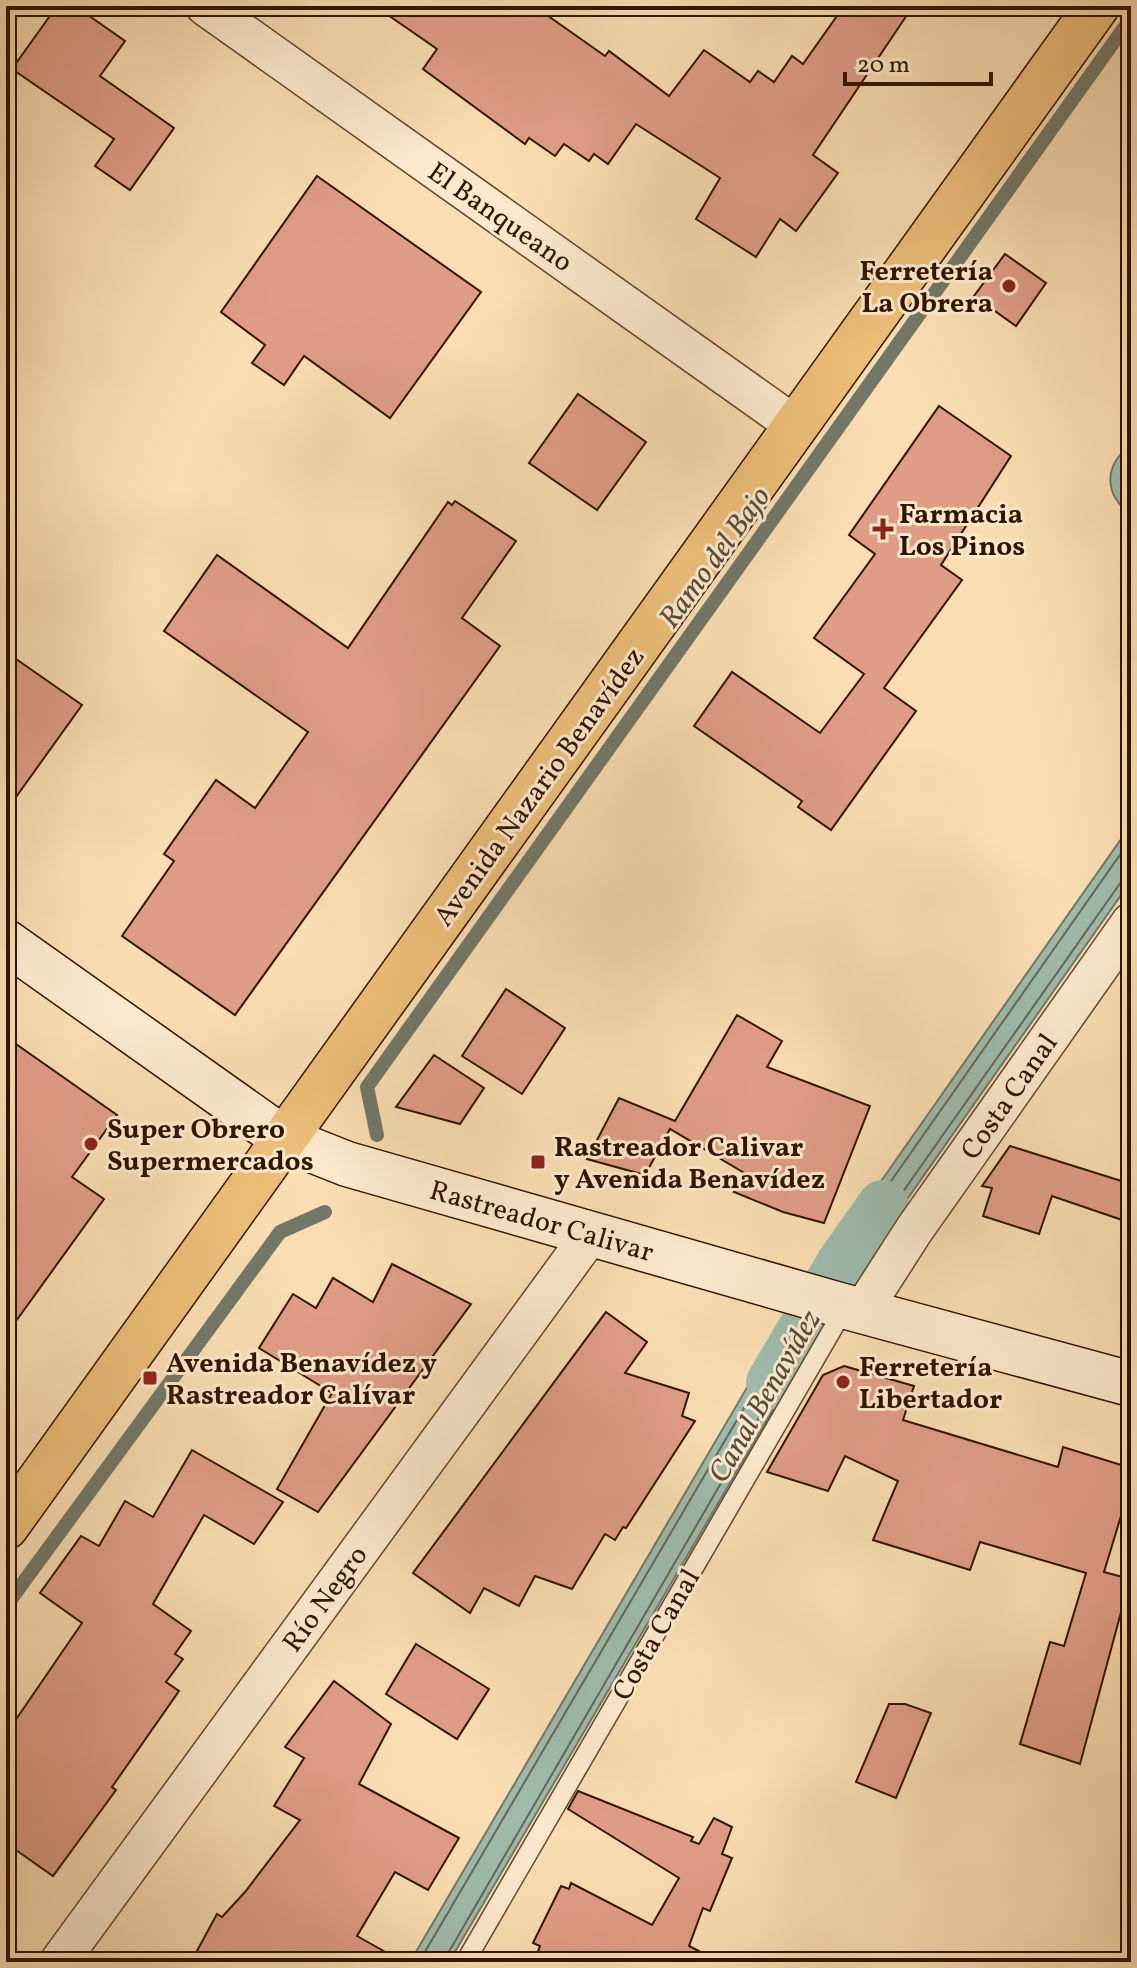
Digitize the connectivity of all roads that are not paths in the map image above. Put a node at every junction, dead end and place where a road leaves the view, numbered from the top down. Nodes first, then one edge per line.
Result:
1 (205, 6) edge
2 (1097, 6) edge
3 (796, 426) junction
4 (1131, 922) edge
5 (6, 942) edge
6 (284, 1139) junction
7 (590, 1235) junction
8 (837, 1304) junction
9 (1131, 1384) edge
10 (6, 1527) edge
11 (59, 1962) edge
12 (465, 1962) edge

1 - 3 street, El Banqueano
2 - 3 main road, Avenida Nazario Benavídez
3 - 6 main road, Avenida Nazario Benavídez
4 - 8 street, Costa Canal
5 - 6 main road, Rastreador Calivar
6 - 7 main road, Rastreador Calivar
6 - 10 main road, Avenida Nazario Benavídez
7 - 8 main road, Rastreador Calivar
7 - 11 street, Río Negro
8 - 9 main road, Rastreador Calivar
8 - 12 lane, Costa Canal

